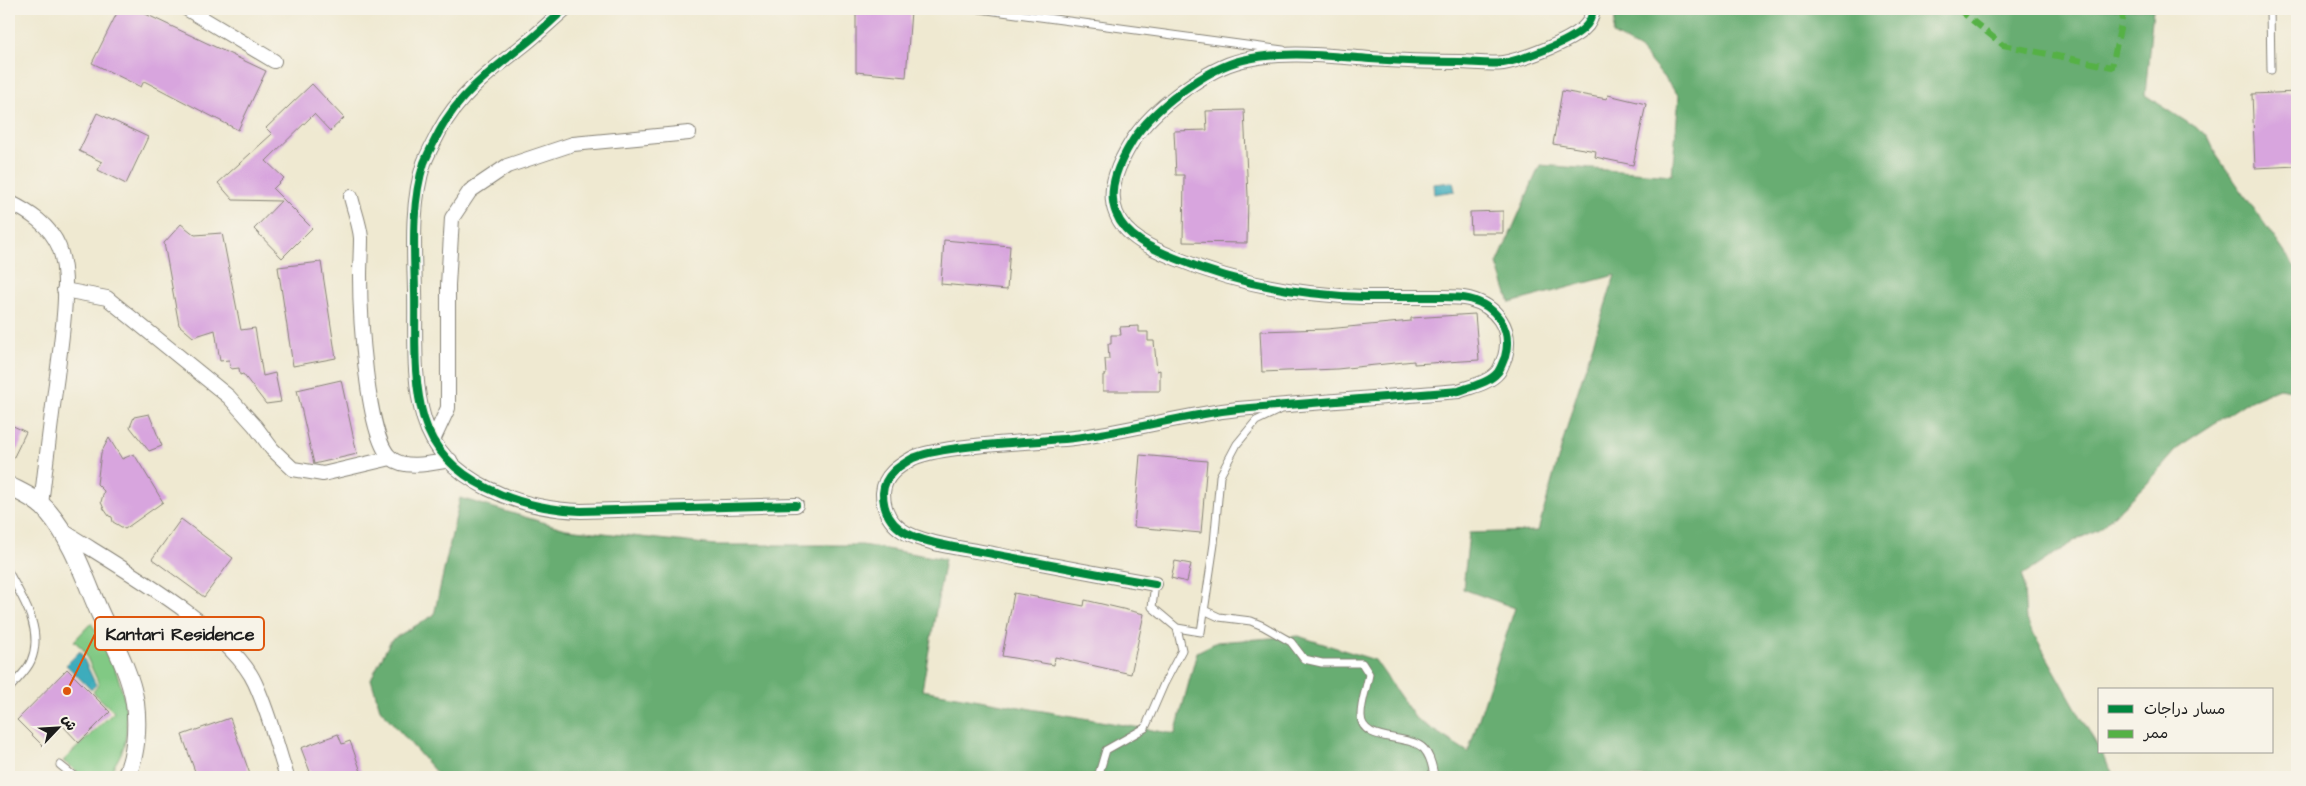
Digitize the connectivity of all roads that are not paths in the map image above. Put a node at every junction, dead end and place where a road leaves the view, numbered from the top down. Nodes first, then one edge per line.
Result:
1 (187, 9) edge
2 (565, 9) edge
3 (980, 9) edge
4 (1593, 9) edge
5 (2270, 9) edge
6 (1318, 56) junction
7 (274, 61) dead end
8 (2271, 70) dead end
9 (688, 132) dead end
10 (351, 197) dead end
11 (9, 202) edge
12 (64, 290) junction
13 (1291, 405) junction
14 (434, 438) junction
15 (391, 458) junction
16 (450, 460) junction
17 (9, 486) edge
18 (41, 504) junction
19 (796, 505) dead end
20 (60, 530) junction
21 (9, 573) edge
22 (1155, 584) joint
23 (1206, 611) junction
24 (1177, 628) junction
25 (9, 688) edge
26 (60, 765) dead end
27 (75, 777) edge
28 (126, 777) edge
29 (287, 777) edge
30 (1098, 777) edge
31 (1434, 777) edge

1 - 7 street
2 - 14 street
3 - 6 lane
4 - 6 street
5 - 8 lane
6 - 13 street
9 - 14 street
10 - 15 street
11 - 12 street
12 - 15 street
12 - 18 street
13 - 22 street
13 - 23 lane
14 - 16 street
15 - 16 street
16 - 19 street
17 - 18 street
18 - 20 street
20 - 28 street
20 - 29 street
21 - 25 lane
22 - 24 lane
23 - 24 lane
23 - 31 lane
24 - 30 lane
26 - 27 lane

